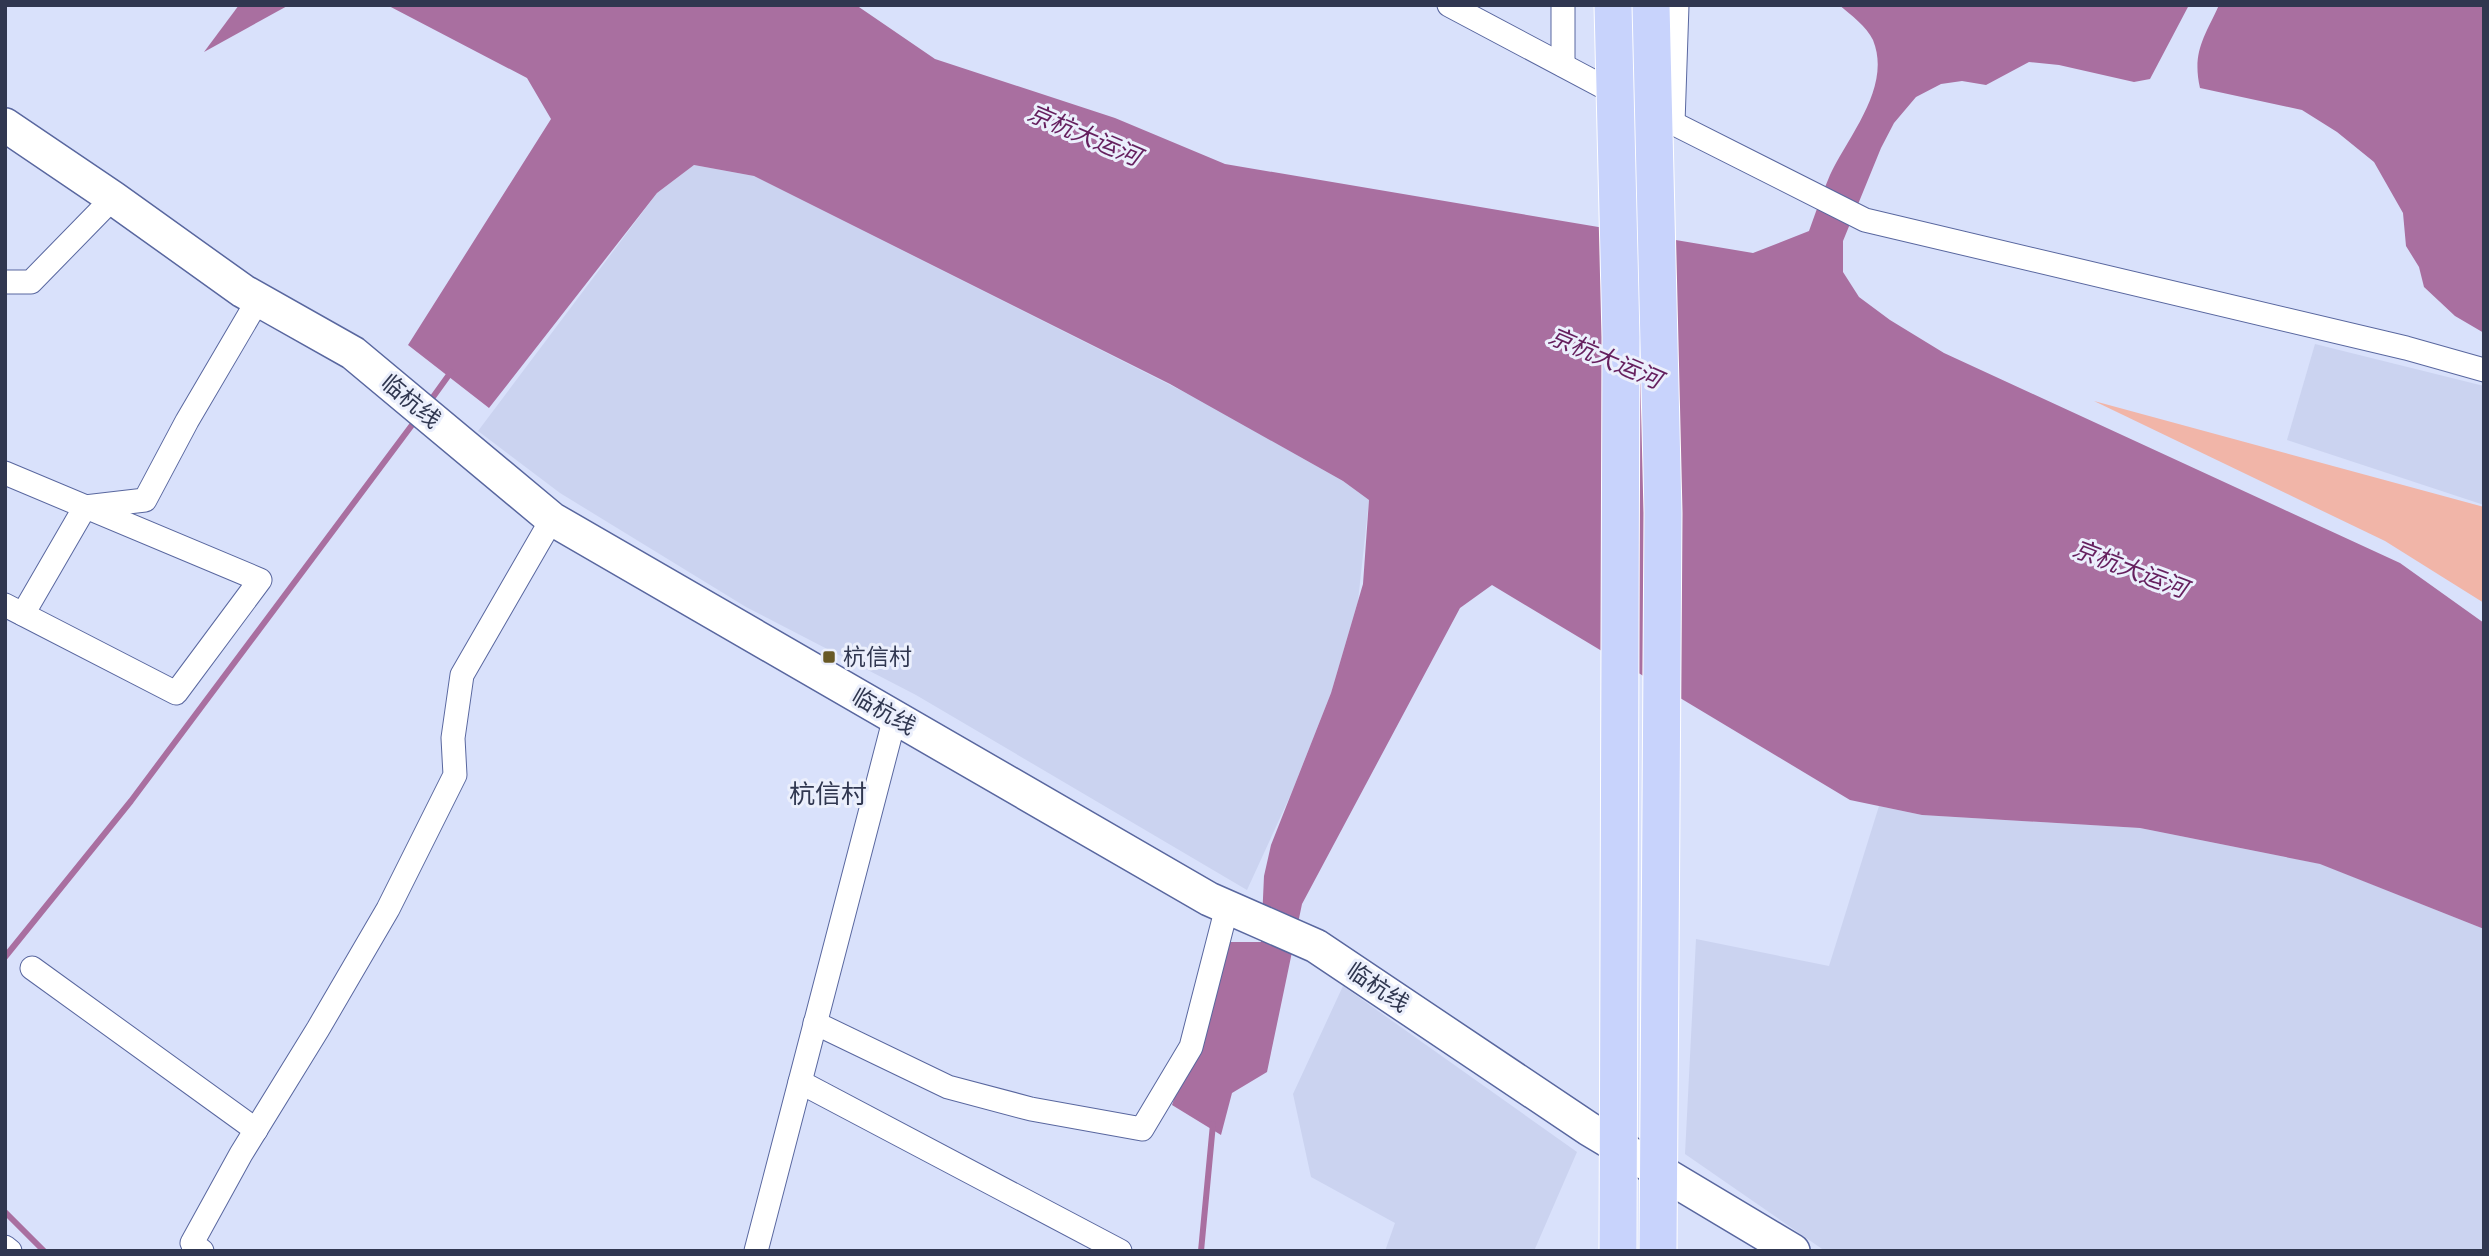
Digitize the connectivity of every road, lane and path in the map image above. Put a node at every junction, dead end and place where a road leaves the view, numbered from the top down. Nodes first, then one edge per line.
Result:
1 (1449, 5) edge
2 (1563, 5) edge
3 (1613, 5) edge
4 (1651, 5) edge
5 (1677, 5) edge
6 (1563, 65) junction
7 (1673, 123) junction
8 (5, 125) edge
9 (113, 198) junction
10 (5, 282) edge
11 (258, 300) junction
12 (2484, 370) edge
13 (5, 473) edge
14 (85, 507) junction
15 (552, 519) junction
16 (14, 610) edge
17 (895, 717) junction
18 (1227, 907) junction
19 (32, 968) dead end
20 (815, 1023) junction
21 (800, 1082) junction
22 (256, 1130) junction
23 (5, 1247) edge
24 (10, 1251) edge
25 (202, 1251) edge
26 (756, 1251) edge
27 (1120, 1251) edge
28 (1618, 1251) edge
29 (1658, 1251) edge
30 (1793, 1251) edge

1 - 6 street
2 - 6 street
3 - 28 main road, bridge
4 - 29 main road, bridge
5 - 7 street
6 - 7 street
7 - 12 street
8 - 9 street, 临杭线
9 - 10 street
9 - 11 street, 临杭线
11 - 14 street
11 - 15 street, 临杭线
13 - 14 street
14 - 16 street
14 - 16 street
15 - 17 street, 临杭线
15 - 22 street
17 - 18 street, 临杭线
17 - 20 street
18 - 20 street
18 - 30 street, 临杭线
19 - 22 street
20 - 21 street
21 - 26 street
21 - 27 street
22 - 25 street
23 - 24 street

